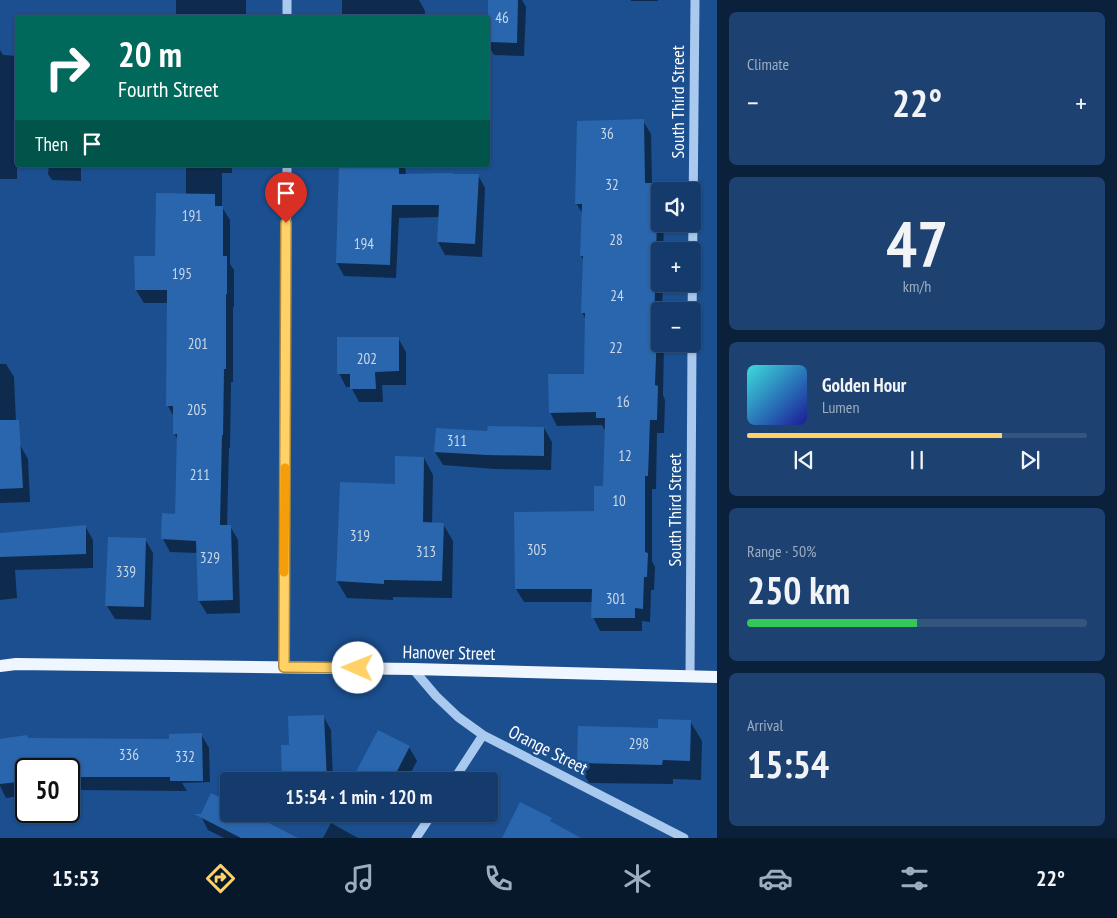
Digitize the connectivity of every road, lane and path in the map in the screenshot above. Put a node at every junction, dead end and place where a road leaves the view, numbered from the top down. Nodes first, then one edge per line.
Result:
1 (288, 0) edge
2 (695, 0) edge
3 (287, 15) edge
4 (286, 167) edge
5 (692, 302) edge
6 (692, 352) edge
7 (0, 666) edge
8 (284, 667) junction
9 (413, 669) junction
10 (690, 677) junction
11 (717, 677) edge
12 (483, 735) junction
13 (459, 772) edge
14 (427, 822) edge
15 (416, 838) edge
16 (684, 838) edge

1 - 3 street
2 - 5 street, South Third Street
4 - 8 street
6 - 10 street, South Third Street
7 - 8 main road, Hanover Street
8 - 9 main road, Hanover Street
9 - 10 main road, Hanover Street
9 - 12 street, Orange Street
10 - 11 main road, Hanover Street
12 - 13 street
12 - 16 street, Orange Street
14 - 15 street

